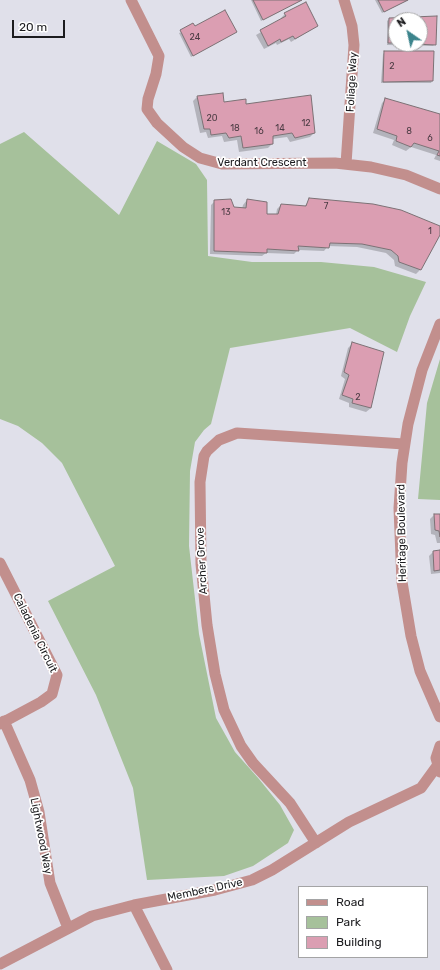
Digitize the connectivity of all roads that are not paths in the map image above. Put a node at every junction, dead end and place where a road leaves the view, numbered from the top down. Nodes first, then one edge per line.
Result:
1 (131, 0) edge
2 (344, 0) edge
3 (346, 164) junction
4 (440, 189) edge
5 (440, 324) edge
6 (404, 444) junction
7 (0, 563) edge
8 (440, 717) edge
9 (2, 722) edge
10 (440, 746) edge
11 (438, 769) edge
12 (316, 843) junction
13 (134, 905) junction
14 (68, 928) junction
15 (0, 964) edge
16 (167, 970) edge

1 - 3 street, Verdant Crescent
2 - 3 street, Foliage Way
3 - 4 street, Verdant Crescent
5 - 6 street, Heritage Boulevard
6 - 8 street, Heritage Boulevard
6 - 12 street, Archer Grove
7 - 9 street, Caladenia Circuit
9 - 14 street, Lightwood Way
10 - 11 street
11 - 12 street, Members Drive
12 - 13 street, Members Drive
13 - 14 street, Members Drive
13 - 16 street
14 - 15 street, Members Drive

